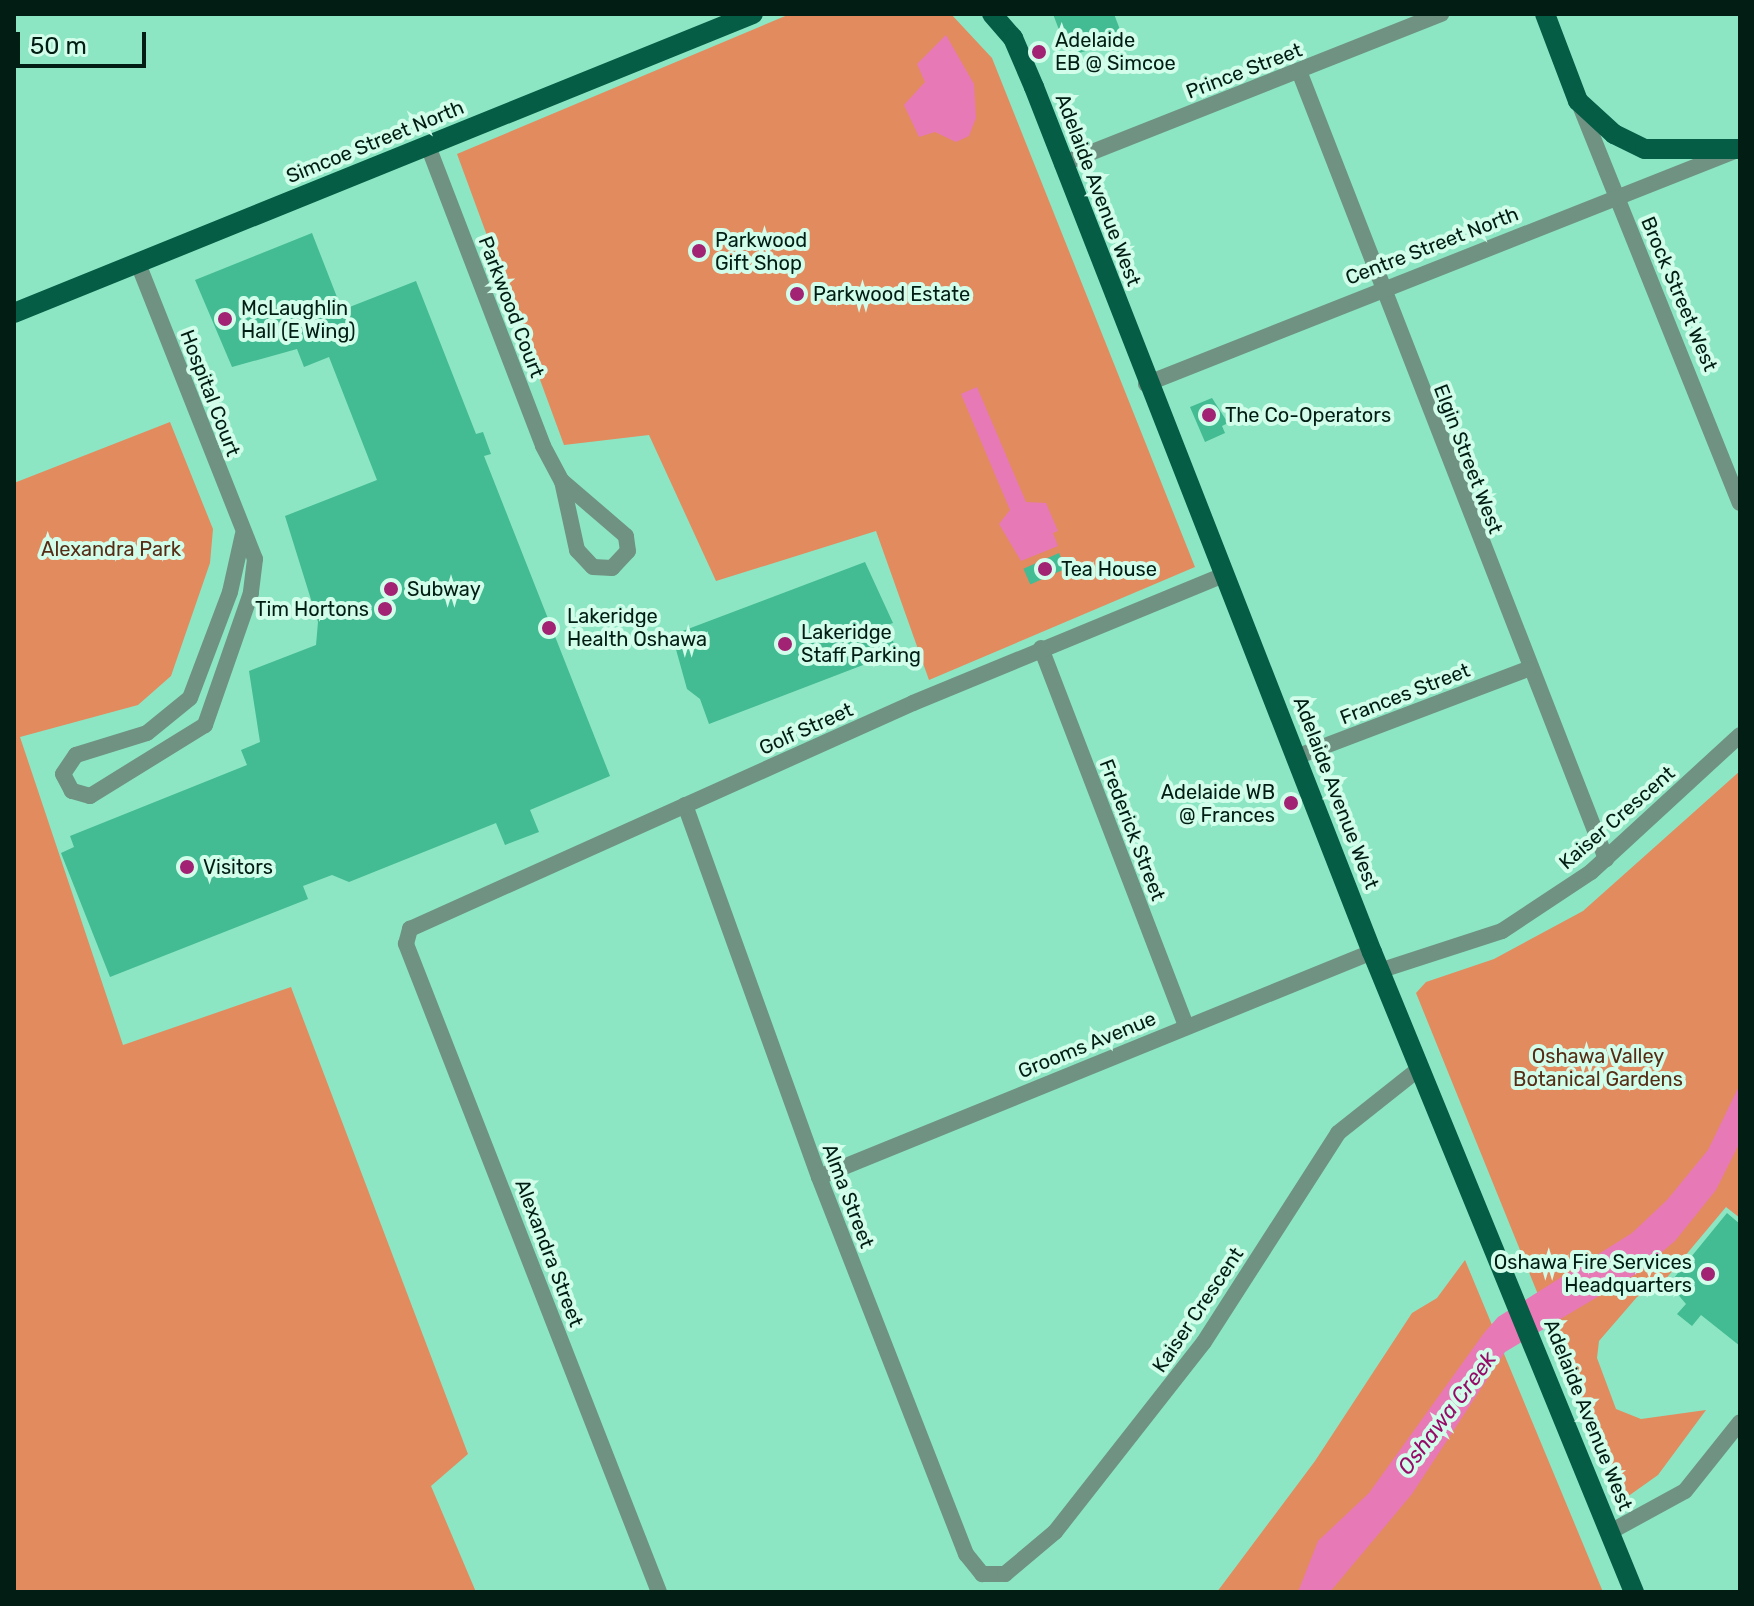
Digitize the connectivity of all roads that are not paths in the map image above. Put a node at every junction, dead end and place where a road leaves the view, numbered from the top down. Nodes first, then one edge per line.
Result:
1 (753, 14) edge
2 (992, 14) edge
3 (1010, 14) edge
4 (1441, 14) edge
5 (1545, 14) edge
6 (1013, 38) junction
7 (1299, 71) junction
8 (1578, 101) junction
9 (428, 146) junction
10 (1645, 149) joint
11 (1738, 150) edge
12 (1062, 164) junction
13 (1615, 202) junction
14 (139, 266) junction
15 (1382, 291) junction
16 (14, 313) edge
17 (1146, 384) junction
18 (562, 481) junction
19 (1740, 503) edge
20 (243, 534) junction
21 (1223, 575) junction
22 (1041, 648) junction
23 (1528, 669) junction
24 (1740, 735) edge
25 (1296, 757) junction
26 (685, 805) junction
27 (1606, 859) junction
28 (410, 929) joint
29 (1376, 961) junction
30 (1186, 1026) junction
31 (1420, 1068) junction
32 (819, 1177) junction
33 (1740, 1422) edge
34 (1610, 1532) junction
35 (1005, 1574) joint
36 (659, 1592) edge
37 (1634, 1592) edge

1 - 9 main road, Simcoe Street North
2 - 6 main road, Adelaide Avenue West
3 - 6 main road
4 - 7 street, Prince Street
5 - 8 main road, Brock Street West
6 - 12 main road, Adelaide Avenue West
7 - 12 street, Prince Street
7 - 15 street, Elgin Street West
8 - 10 main road, Brock Street West
8 - 13 street, Brock Street West
9 - 14 main road, Simcoe Street North
9 - 18 street, Parkwood Court
10 - 11 main road, Centre Street North
11 - 13 street, Centre Street North
12 - 17 main road, Adelaide Avenue West
13 - 15 street, Centre Street North
13 - 19 street, Brock Street West
14 - 16 main road, Simcoe Street North
14 - 20 street, Hospital Court
15 - 17 street, Centre Street North
15 - 23 street, Elgin Street West
17 - 21 main road, Adelaide Avenue West
18 - 18 street, Parkwood Court
20 - 20 street, Hospital Court
21 - 22 street, Golf Street
21 - 25 main road, Adelaide Avenue West
22 - 26 street, Golf Street
22 - 30 street, Frederick Street
23 - 25 street, Frances Street
23 - 27 street, Elgin Street West
24 - 27 street, Kaiser Crescent
25 - 29 main road, Adelaide Avenue West
26 - 28 street, Golf Street
26 - 32 street, Alma Street
27 - 29 street, Kaiser Crescent
28 - 36 street, Alexandra Street
29 - 30 street, Grooms Avenue
29 - 31 main road, Adelaide Avenue West
30 - 32 street, Grooms Avenue
31 - 34 main road, Adelaide Avenue West
31 - 35 street, Kaiser Crescent
32 - 35 street, Alma Street
33 - 34 street
34 - 37 main road, Adelaide Avenue West

